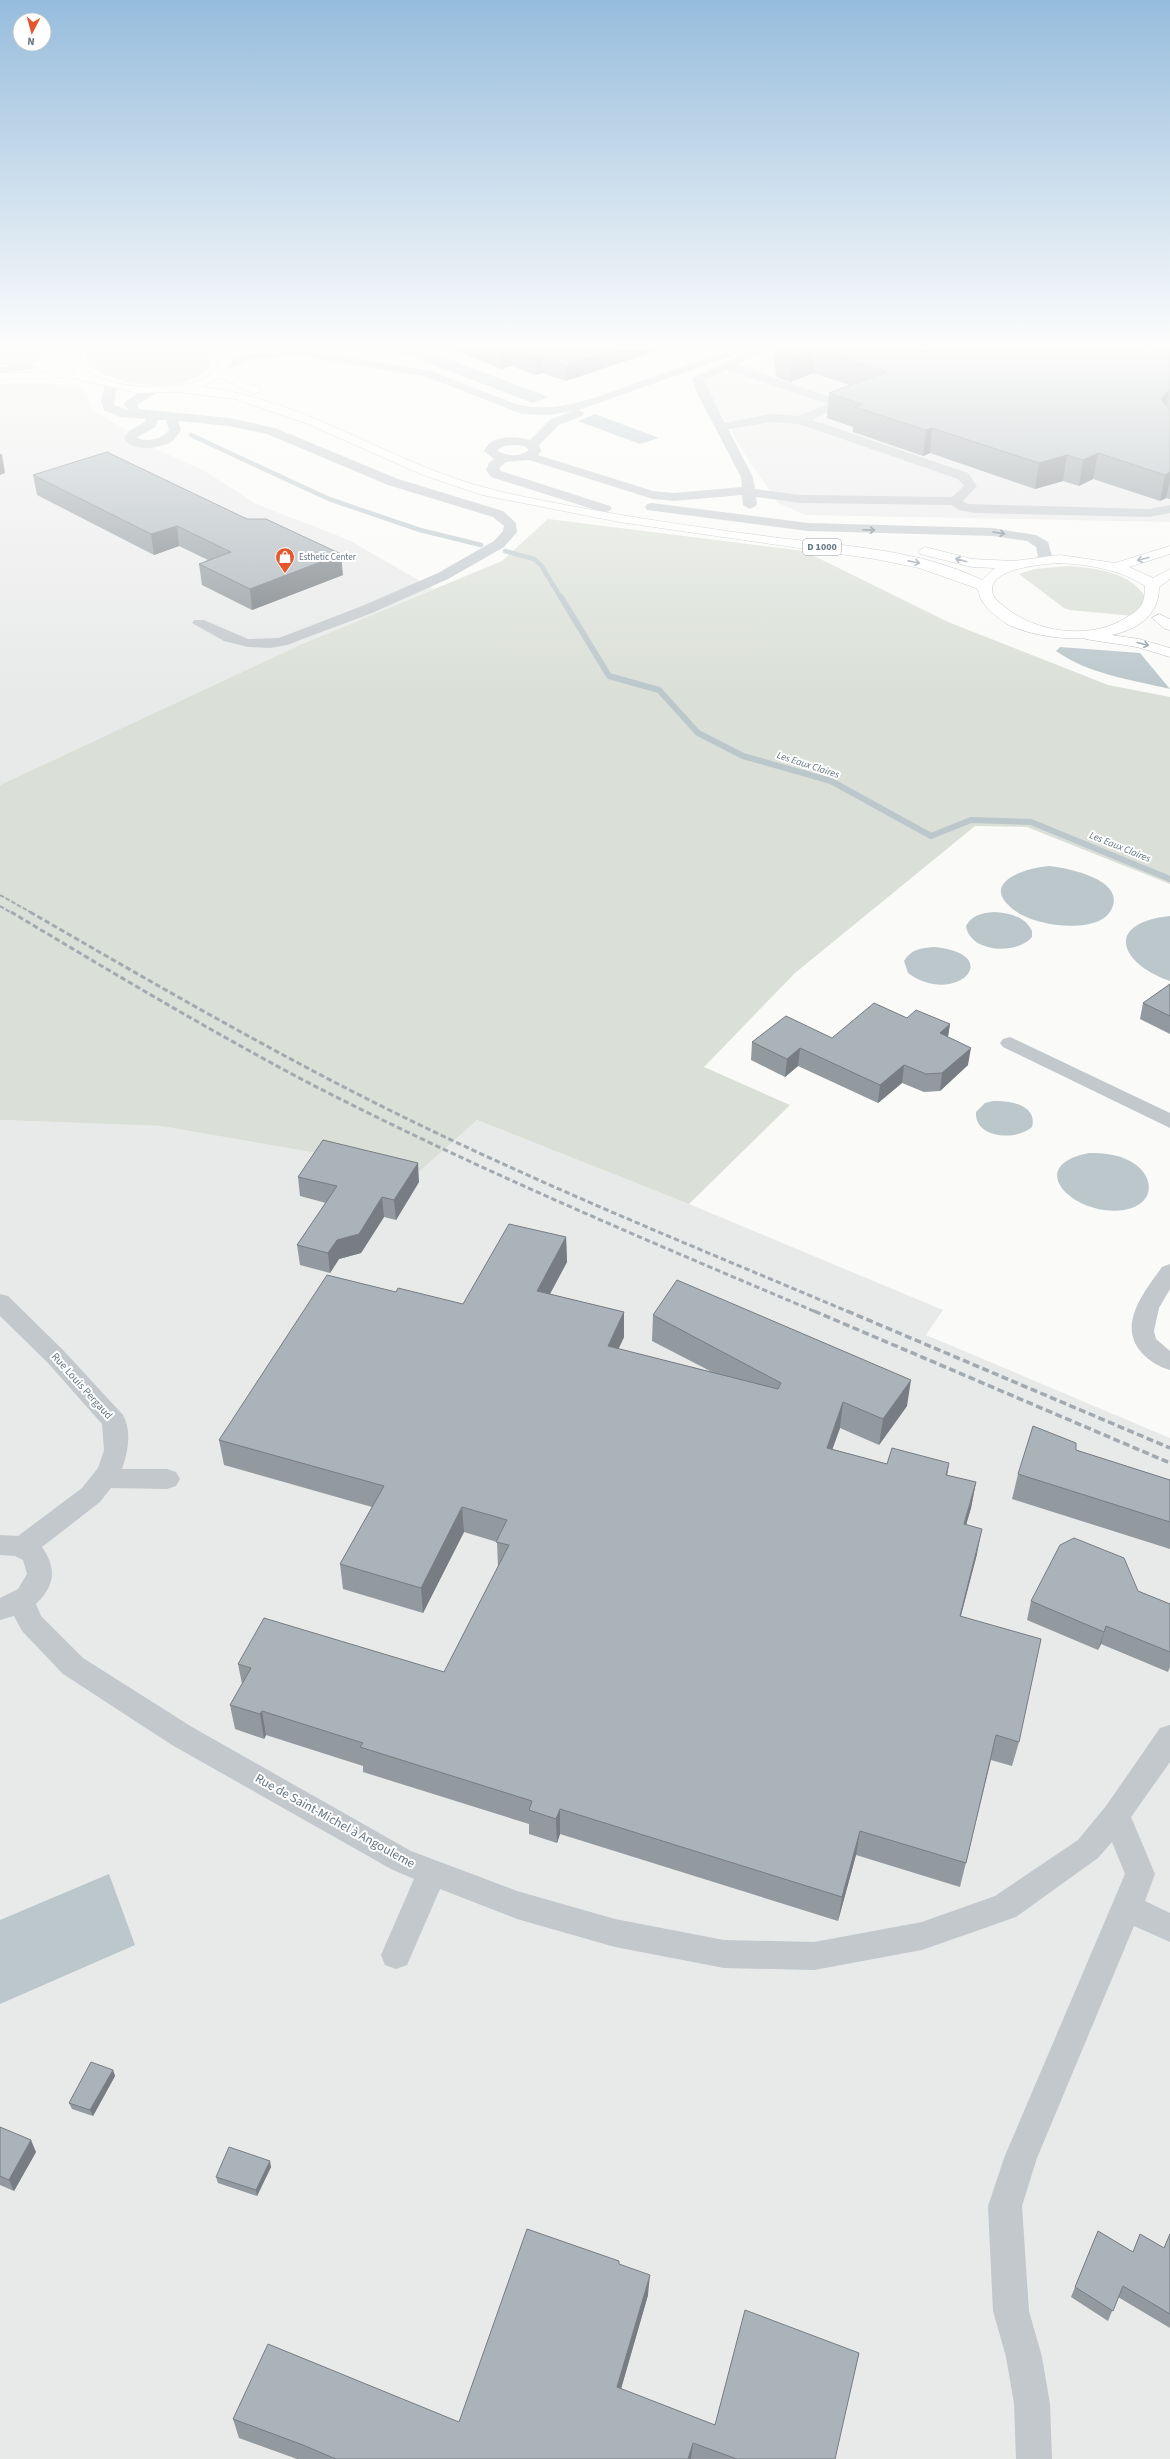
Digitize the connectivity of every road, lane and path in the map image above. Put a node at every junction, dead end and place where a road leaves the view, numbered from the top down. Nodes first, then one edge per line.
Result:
1 (349, 464) edge
2 (404, 464) edge
3 (433, 464) edge
4 (496, 464) edge
5 (551, 464) edge
6 (564, 464) edge
7 (740, 464) edge
8 (928, 464) edge
9 (749, 492) junction
10 (955, 501) junction
11 (605, 509) junction
12 (1170, 509) edge
13 (765, 523) junction
14 (1170, 550) edge
15 (1042, 560) junction
16 (1014, 565) junction
17 (1115, 567) junction
18 (1170, 573) edge
19 (1153, 585) junction
20 (985, 588) junction
21 (1165, 622) edge
22 (199, 623) dead end
23 (1090, 636) junction
24 (1170, 653) edge
25 (1010, 1043) dead end
26 (1170, 1121) edge
27 (1170, 1272) edge
28 (0, 1302) edge
29 (1170, 1362) edge
30 (104, 1478) junction
31 (167, 1479) dead end
32 (11, 1546) edge
33 (10, 1605) edge
34 (1170, 1737) edge
35 (1116, 1815) junction
36 (432, 1872) junction
37 (1128, 1908) junction
38 (1170, 1928) edge
39 (396, 1955) dead end
40 (1034, 2459) edge

1 - 22 street
2 -> 20 main road, D 1000
3 - 11 main road, D 1000
4 - 11 street
5 - 13 street
6 - 9 street
7 - 9 street
8 - 10 street
9 - 10 street
9 - 13 street
10 - 12 street
16 -> 11 main road, D 1000
13 -> 15 street
14 -> 17 main road
15 - 16 main road
15 - 17 main road
16 - 20 main road
17 - 19 main road
18 - 19 main road
19 - 21 main road
20 - 23 main road
21 - 23 main road
23 -> 24 main road
25 - 26 street
27 - 29 street
28 - 30 street, Rue Louis Pergaud
30 - 31 street
30 - 32 street, Rue Louis Pergaud
32 - 33 street
33 - 36 street, Rue de Saint-Michel à Angouleme
34 - 35 street, Rue de Saint-Michel à Angouleme
35 - 36 street, Rue de Saint-Michel à Angouleme
35 - 37 street
36 - 39 street
37 - 38 street
37 - 40 street

